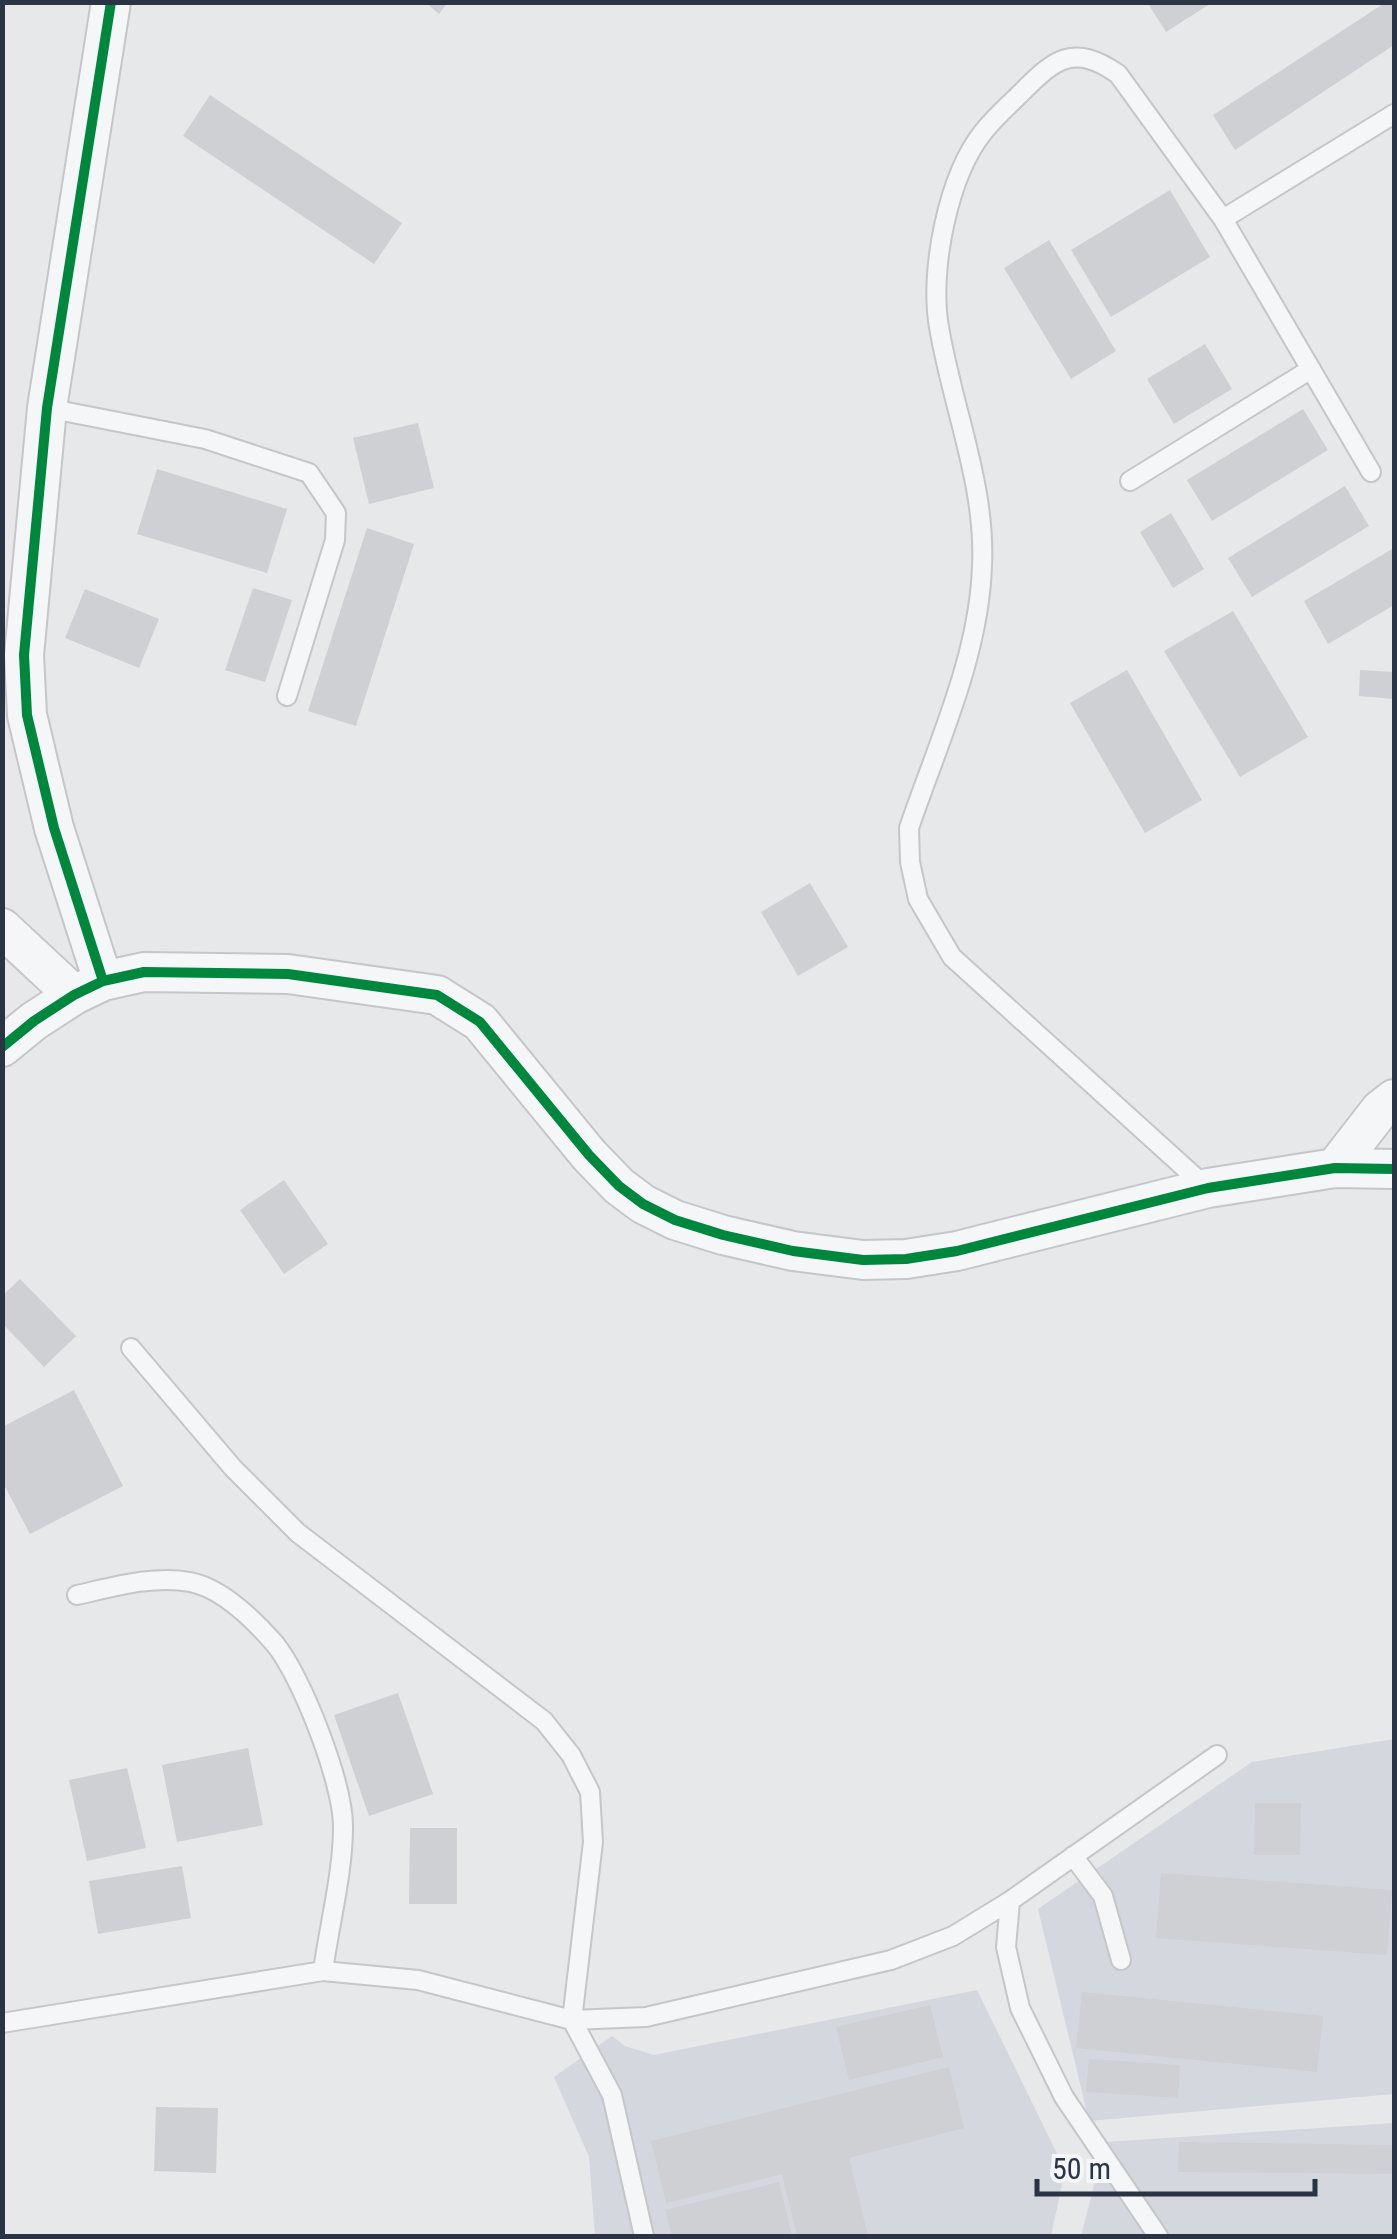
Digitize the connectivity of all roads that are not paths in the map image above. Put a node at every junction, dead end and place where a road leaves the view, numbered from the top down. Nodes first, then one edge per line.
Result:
1 (111, 2) edge
2 (1394, 114) edge
3 (1224, 220) junction
4 (1311, 368) junction
5 (47, 408) junction
6 (1371, 472) dead end
7 (1130, 482) dead end
8 (287, 696) dead end
9 (2, 928) edge
10 (88, 988) junction
11 (2, 1047) edge
12 (1394, 1099) edge
13 (1335, 1168) junction
14 (1394, 1168) edge
15 (1208, 1188) junction
16 (132, 1348) dead end
17 (77, 1595) dead end
18 (1217, 1755) dead end
19 (1073, 1856) junction
20 (1010, 1900) junction
21 (1120, 1960) dead end
22 (323, 1971) junction
23 (572, 2020) junction
24 (2, 2022) edge
25 (644, 2236) edge
26 (1158, 2236) edge

1 - 5 street
2 - 3 lane
3 - 4 lane
3 - 15 lane
4 - 6 lane
4 - 7 lane
5 - 8 lane
5 - 10 street
9 - 10 street
10 - 11 street
10 - 15 street
12 - 13 street
13 - 14 street
13 - 15 street
16 - 23 lane
17 - 22 lane
18 - 19 lane
19 - 20 lane
19 - 21 lane
20 - 23 lane
20 - 26 lane
22 - 23 lane
22 - 24 lane
23 - 25 lane

